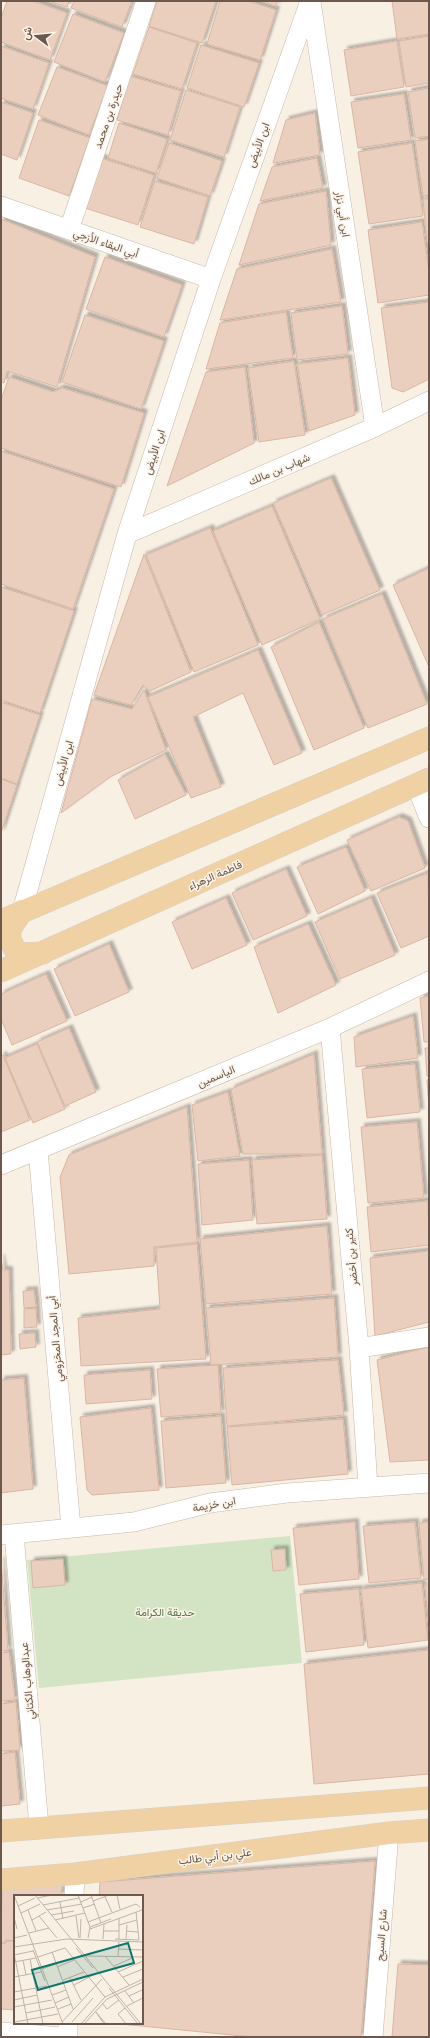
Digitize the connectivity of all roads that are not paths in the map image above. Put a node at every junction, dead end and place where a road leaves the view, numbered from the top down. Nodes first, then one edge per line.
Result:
1 (146, 1) edge
2 (310, 1) edge
3 (1, 206) edge
4 (69, 230) junction
5 (211, 279) junction
6 (429, 401) edge
7 (376, 427) junction
8 (127, 534) junction
9 (429, 738) edge
10 (423, 782) edge
11 (429, 818) edge
12 (22, 911) junction
13 (1, 921) edge
14 (43, 953) junction
15 (1, 971) edge
16 (429, 981) edge
17 (330, 1028) junction
18 (38, 1150) junction
19 (1, 1165) edge
20 (429, 1337) edge
21 (359, 1348) junction
22 (429, 1484) edge
23 (368, 1487) junction
24 (71, 1528) junction
25 (8, 1534) edge
26 (429, 1798) edge
27 (39, 1827) junction
28 (429, 1830) edge
29 (1, 1831) edge
30 (389, 1833) junction
31 (76, 1874) junction
32 (1, 1880) edge
33 (74, 1895) edge
34 (68, 2024) edge
35 (1, 2032) edge
36 (61, 2037) edge
37 (68, 2037) edge
38 (373, 2037) edge

1 - 4 street, حيدرة بن محمد
2 - 5 street, ابن الأبيض
2 - 7 street, ابن أبي نزار
3 - 4 street, أبي البقاء الأزجي
4 - 5 street, أبي البقاء الأزجي
5 - 8 street, ابن الأبيض
6 - 7 street, شهاب بن مالك
7 - 8 street, شهاب بن مالك
8 - 12 street, ابن الأبيض
9 - 12 main road
10 - 11 street
10 - 14 main road, فاطمة الزهراء
12 - 13 main road
12 - 14 main road
14 - 15 main road, فاطمة الزهراء
16 - 17 street, الياسمين
17 - 18 street, الياسمين
17 - 21 street, كثير بن أخضر
18 - 19 street, الياسمين
18 - 24 street, أبي المجد المخزومي
20 - 21 street
21 - 23 street, كثير بن أخضر
22 - 23 street, ابن خزيمة
23 - 24 street, ابن خزيمة
24 - 25 street, ابن خزيمة
25 - 27 street, عبدالوهاب الكتاني
26 - 27 main road
27 - 29 main road
28 - 30 main road, علي بن أبي طالب
30 - 31 main road, علي بن أبي طالب
30 - 38 street, شارع السيح
31 - 32 main road, علي بن أبي طالب
31 - 33 street
34 - 37 street
35 - 36 street

